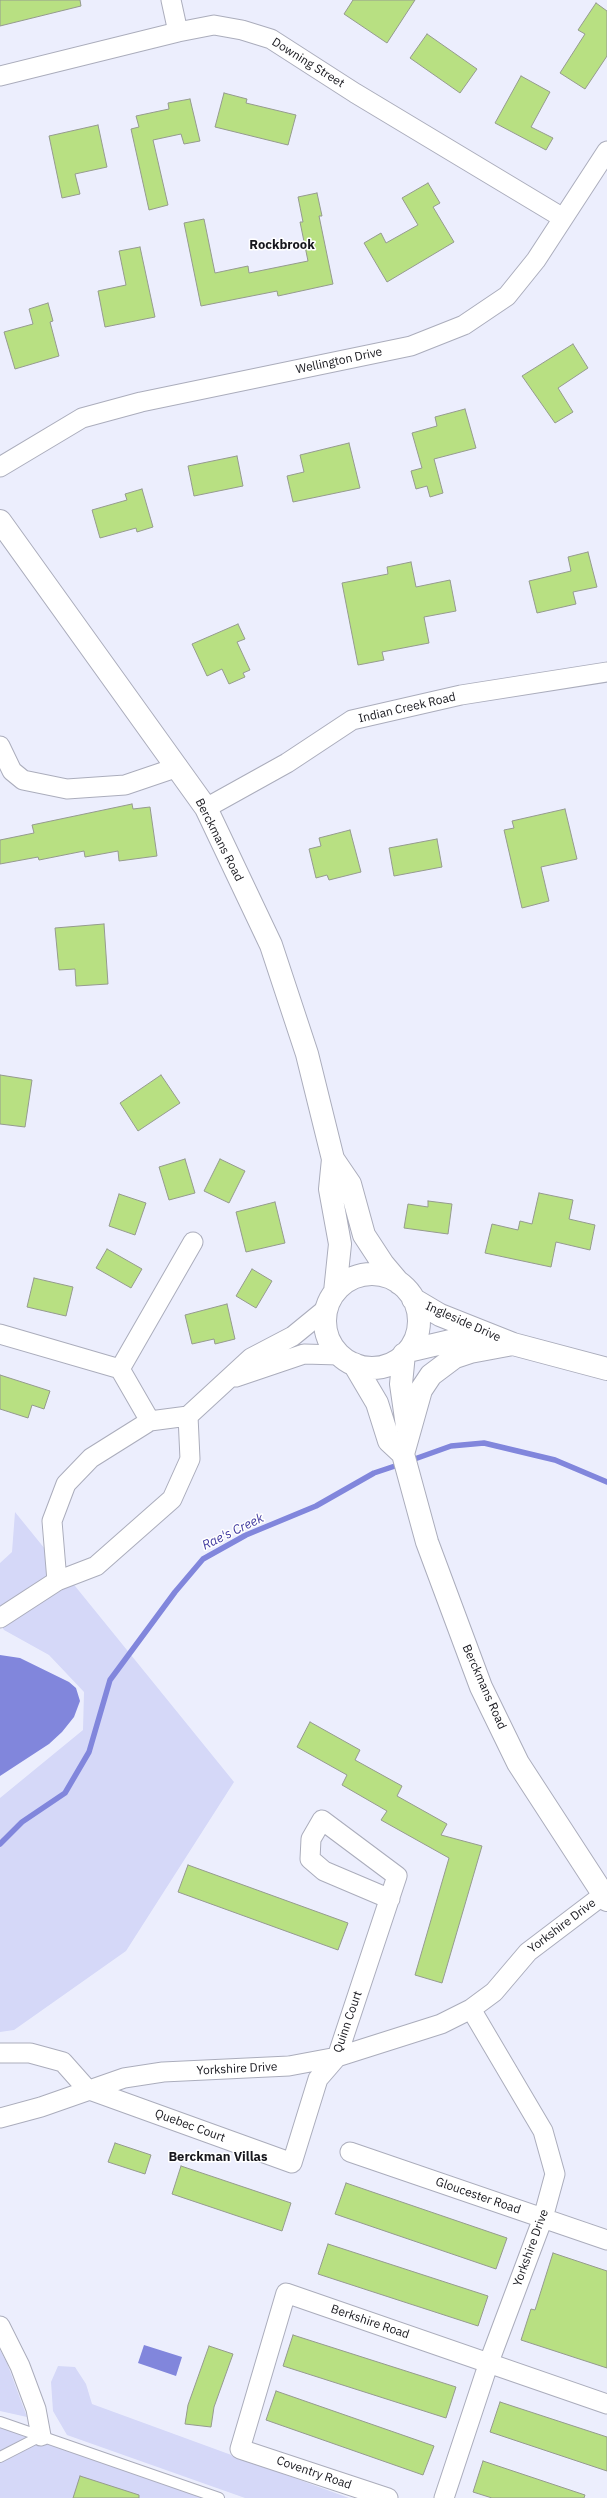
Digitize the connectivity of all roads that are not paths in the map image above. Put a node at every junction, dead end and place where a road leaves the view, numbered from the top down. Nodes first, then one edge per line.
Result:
1 (171, 0) edge
2 (178, 32) junction
3 (0, 76) edge
4 (607, 151) edge
5 (562, 218) junction
6 (0, 467) edge
7 (0, 521) edge
8 (607, 672) edge
9 (0, 746) edge
10 (178, 767) junction
11 (206, 808) junction
12 (333, 1159) junction
13 (193, 1242) dead end
14 (399, 1283) junction
15 (413, 1299) junction
16 (331, 1300) junction
17 (0, 1334) edge
18 (513, 1344) junction
19 (406, 1353) junction
20 (347, 1359) junction
21 (120, 1369) junction
22 (607, 1369) edge
23 (231, 1378) junction
24 (188, 1416) junction
25 (150, 1421) junction
26 (406, 1446) junction
27 (57, 1581) junction
28 (0, 1618) edge
29 (605, 1898) edge
30 (390, 1899) junction
31 (471, 2009) junction
32 (0, 2053) edge
33 (336, 2057) junction
34 (87, 2089) junction
35 (0, 2118) edge
36 (350, 2152) dead end
37 (292, 2163) joint
38 (543, 2218) junction
39 (607, 2240) edge
40 (0, 2326) edge
41 (489, 2362) junction
42 (607, 2404) edge
43 (0, 2422) edge
44 (41, 2436) junction
45 (240, 2449) joint
46 (0, 2457) edge
47 (219, 2498) edge
48 (388, 2498) edge
49 (444, 2498) edge

1 - 2 street
2 - 3 street, Downing Street
2 - 5 street, Downing Street
4 - 5 street, Wellington Drive
5 - 6 street, Wellington Drive
7 - 10 main road, Berckmans Road
8 - 11 street, Indian Creek Road
9 - 10 street
10 - 11 main road, Berckmans Road
11 - 12 main road, Berckmans Road
12 - 14 main road, Berckmans Road
12 - 16 main road, Berckmans Road
13 - 21 street
14 - 15 main road
14 - 16 main road
15 - 18 main road, Ingleside Drive
15 - 19 main road
16 - 20 main road
16 - 23 street
17 - 21 street
18 - 19 main road, Ingleside Drive
18 - 22 main road, Ingleside Drive
18 - 26 main road
19 - 20 main road
19 - 26 main road, Berckmans Road
20 - 23 street
20 - 26 main road, Berckmans Road
21 - 25 street
23 - 24 street
24 - 25 street
24 - 27 street
25 - 27 street
26 - 29 main road, Berckmans Road
27 - 28 street
29 - 31 street, Yorkshire Drive
30 - 30 street, Quinn Court
30 - 33 street, Quinn Court
31 - 33 street, Yorkshire Drive
31 - 38 street, Yorkshire Drive
32 - 34 street
33 - 34 street, Yorkshire Drive
33 - 37 street, Quinn Court
34 - 35 street, Yorkshire Drive
34 - 37 street, Quebec Court
36 - 38 street, Gloucester Road
38 - 39 street, Gloucester Road
38 - 41 street, Yorkshire Drive
40 - 44 street
41 - 42 street, Berkshire Road
41 - 45 street, Berkshire Road
41 - 49 street, Yorkshire Drive
43 - 44 lane
44 - 46 lane
44 - 47 lane
45 - 48 street, Coventry Road

